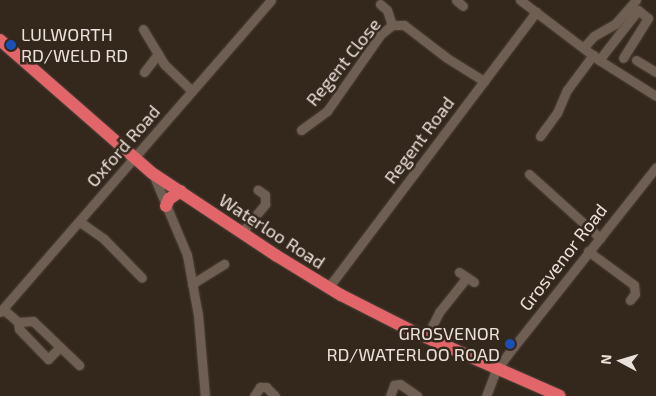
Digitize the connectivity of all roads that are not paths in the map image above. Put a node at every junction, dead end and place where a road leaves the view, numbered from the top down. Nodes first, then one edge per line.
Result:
1 (271, 0) edge
2 (520, 0) edge
3 (636, 0) edge
4 (380, 4) dead end
5 (536, 12) junction
6 (652, 15) edge
7 (392, 25) junction
8 (143, 29) dead end
9 (0, 40) edge
10 (584, 47) junction
11 (158, 54) junction
12 (596, 57) junction
13 (623, 58) dead end
14 (636, 60) dead end
15 (144, 72) dead end
16 (656, 72) edge
17 (484, 81) junction
18 (192, 91) junction
19 (655, 93) edge
20 (302, 130) dead end
21 (540, 136) dead end
22 (134, 158) junction
23 (656, 167) edge
24 (152, 173) junction
25 (529, 174) dead end
26 (258, 190) dead end
27 (182, 191) junction
28 (166, 206) junction
29 (80, 222) junction
30 (241, 233) junction
31 (600, 238) junction
32 (588, 251) junction
33 (224, 264) dead end
34 (467, 277) dead end
35 (640, 277) dead end
36 (142, 278) dead end
37 (192, 284) junction
38 (634, 285) junction
39 (328, 288) junction
40 (630, 300) dead end
41 (2, 311) edge
42 (18, 322) junction
43 (426, 338) junction
44 (60, 347) junction
45 (79, 366) dead end
46 (496, 370) junction
47 (205, 396) edge
48 (254, 396) edge
49 (275, 396) edge
50 (390, 396) edge
51 (416, 396) edge
52 (486, 396) edge
53 (560, 396) edge

1 - 18 street, Oxford Road
2 - 5 street
3 - 10 street
4 - 7 street
5 - 10 street
5 - 17 street, Regent Road
6 - 12 street
6 - 13 street
7 - 17 street, Regent Close
7 - 20 street, Regent Close
8 - 11 street
9 - 22 highway, Waterloo Road
10 - 12 street
11 - 15 street
11 - 18 street
12 - 19 street
12 - 21 street
14 - 16 street
17 - 39 street, Regent Road
18 - 22 street, Oxford Road
22 - 24 highway, Waterloo Road
22 - 29 street, Oxford Road
23 - 31 street, Grosvenor Road
24 - 27 highway, Waterloo Road
24 - 28 street
25 - 31 street
26 - 30 street
27 - 28 highway
27 - 30 highway, Waterloo Road
28 - 37 street
29 - 36 street
29 - 41 street, Oxford Road
30 - 39 highway, Waterloo Road
31 - 32 street, Grosvenor Road
32 - 38 street
32 - 46 street, Grosvenor Road
33 - 37 street
34 - 43 street
35 - 38 street
37 - 47 street
38 - 40 street
39 - 43 highway, Waterloo Road
41 - 42 street
42 - 44 street
42 - 44 street
43 - 46 highway, Waterloo Road
44 - 45 street
46 - 52 street, Grosvenor Road
46 - 53 highway, Waterloo Road
48 - 49 street
50 - 51 street

